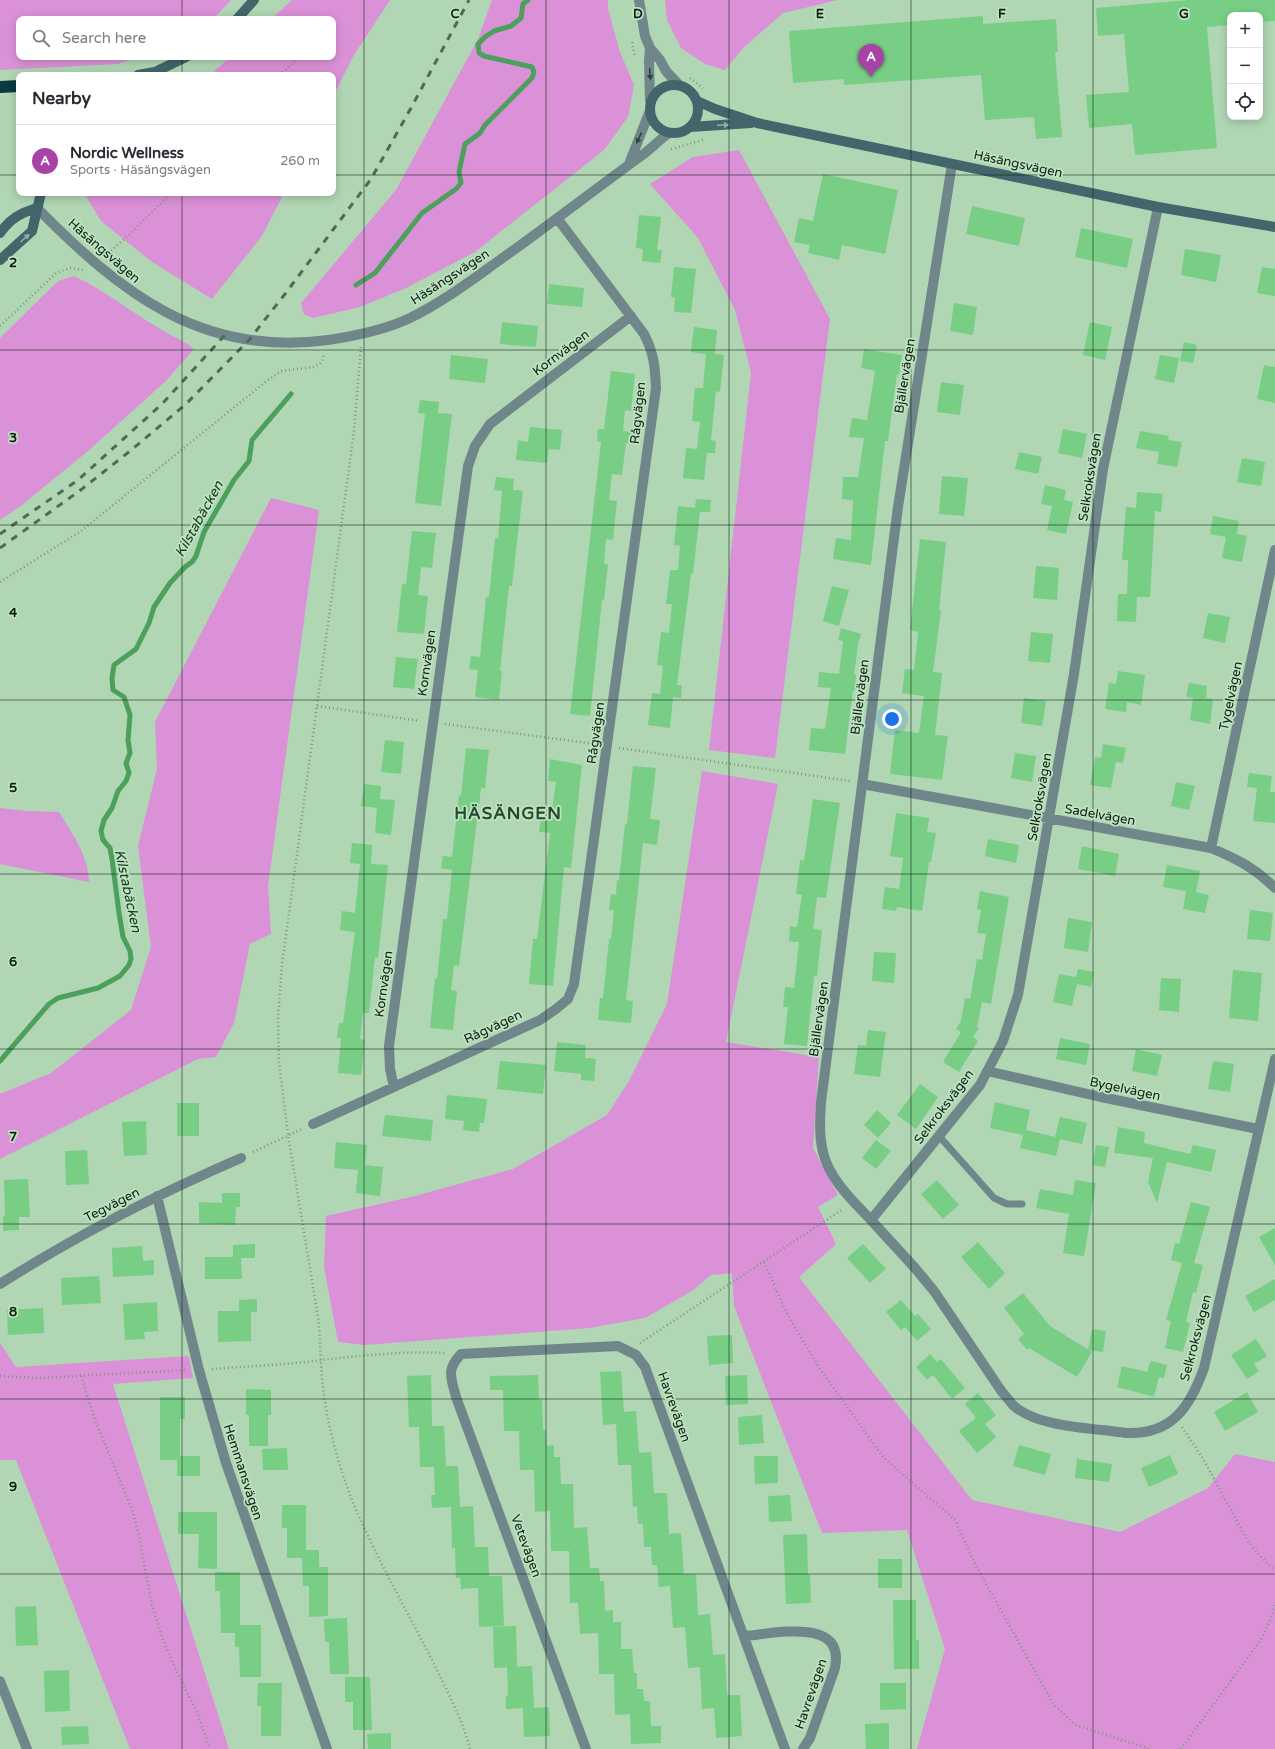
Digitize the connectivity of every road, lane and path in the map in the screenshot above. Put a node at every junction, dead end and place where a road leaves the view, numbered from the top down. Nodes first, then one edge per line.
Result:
1 (254, 0) edge
2 (639, 0) edge
3 (240, 16) edge
4 (632, 42) dead end
5 (650, 48) junction
6 (180, 60) edge
7 (296, 60) edge
8 (637, 65) dead end
9 (155, 72) edge
10 (282, 72) edge
11 (687, 75) dead end
12 (678, 84) junction
13 (16, 86) edge
14 (0, 87) edge
15 (706, 91) dead end
16 (650, 100) junction
17 (697, 101) junction
18 (650, 113) junction
19 (757, 123) junction
20 (690, 127) junction
21 (669, 133) junction
22 (706, 139) dead end
23 (669, 150) dead end
24 (629, 164) junction
25 (952, 164) junction
26 (40, 196) edge
27 (168, 196) edge
28 (1158, 206) junction
29 (37, 208) junction
30 (557, 218) junction
31 (1275, 227) edge
32 (0, 233) edge
33 (0, 260) edge
34 (96, 264) junction
35 (631, 316) junction
36 (362, 347) dead end
37 (324, 352) dead end
38 (1275, 550) edge
39 (0, 582) edge
40 (317, 706) junction
41 (432, 722) junction
42 (607, 746) junction
43 (862, 784) junction
44 (1049, 819) junction
45 (1211, 848) junction
46 (1275, 888) edge
47 (1275, 1059) edge
48 (987, 1071) junction
49 (394, 1087) junction
50 (313, 1124) joint
51 (1258, 1129) junction
52 (288, 1135) junction
53 (939, 1136) junction
54 (241, 1158) joint
55 (158, 1196) junction
56 (854, 1202) junction
57 (1022, 1204) dead end
58 (871, 1220) junction
59 (764, 1262) junction
60 (0, 1284) edge
61 (641, 1342) junction
62 (629, 1351) junction
63 (461, 1354) junction
64 (321, 1360) junction
65 (199, 1370) junction
66 (0, 1376) edge
67 (81, 1376) junction
68 (1175, 1417) junction
69 (1275, 1570) edge
70 (1275, 1605) edge
71 (744, 1636) junction
72 (0, 1681) edge
73 (27, 1749) edge
74 (210, 1749) edge
75 (327, 1749) edge
76 (470, 1749) edge
77 (586, 1749) edge
78 (785, 1749) edge
79 (803, 1749) edge
80 (1150, 1749) edge
81 (1181, 1749) edge

1 - 3 street
2 - 5 street
4 - 8 path
5 - 12 street
5 -> 16 street
6 - 9 street
7 - 10 path
11 - 15 path
12 - 16 street
12 - 17 street
13 - 14 highway
16 - 18 street
17 - 19 street, Häsängsvägen
17 - 20 street
18 - 21 street
18 -> 24 street
20 -> 19 street, Häsängsvägen
19 - 25 street, Häsängsvägen
20 - 21 street
21 - 24 street, Häsängsvägen
22 - 23 path
24 - 30 street, Häsängsvägen
25 - 28 street, Häsängsvägen
25 - 43 street, Bjällervägen
26 - 29 street
27 - 34 path
28 - 31 street, Häsängsvägen
28 - 44 street, Selkroksvägen
29 - 32 street
33 -> 29 street
29 - 34 street, Häsängsvägen
30 - 34 street, Häsängsvägen
30 - 35 street, Rågvägen
35 - 41 street, Kornvägen
35 - 42 street, Rågvägen
36 - 40 path
37 - 39 path
38 - 45 street, Tygelvägen
40 - 41 path
40 - 52 path
41 - 42 path
41 - 49 street, Kornvägen
42 - 43 path
42 - 49 street, Rågvägen
43 - 44 street, Sadelvägen
43 - 56 street, Bjällervägen
44 - 45 street, Sadelvägen
44 - 48 street, Selkroksvägen
45 - 46 street, Sadelvägen
47 - 51 street, Selkroksvägen
48 - 51 street, Bygelvägen
48 - 53 street, Selkroksvägen
49 - 50 street, Rågvägen
50 - 52 path
51 - 68 street, Selkroksvägen
52 - 54 path
52 - 64 path
53 - 57 lane
53 - 58 street, Selkroksvägen
54 - 55 street, Tegvägen
55 - 60 street, Tegvägen
55 - 65 street, Hemmansvägen
56 - 58 street, Bjällervägen
56 - 59 path
56 - 61 path
58 - 68 street, Selkroksvägen
59 - 61 path
59 - 80 path
61 - 62 path
62 - 63 street, Havrevägen
62 - 71 street, Havrevägen
63 - 64 path
63 - 77 street, Vetevägen
64 - 65 path
64 - 76 path
65 - 67 path
65 - 75 street, Hemmansvägen
66 - 67 path
67 - 74 path
68 - 69 path
70 - 81 path
71 - 78 street, Havrevägen
71 - 79 street, Havrevägen
72 - 73 street

